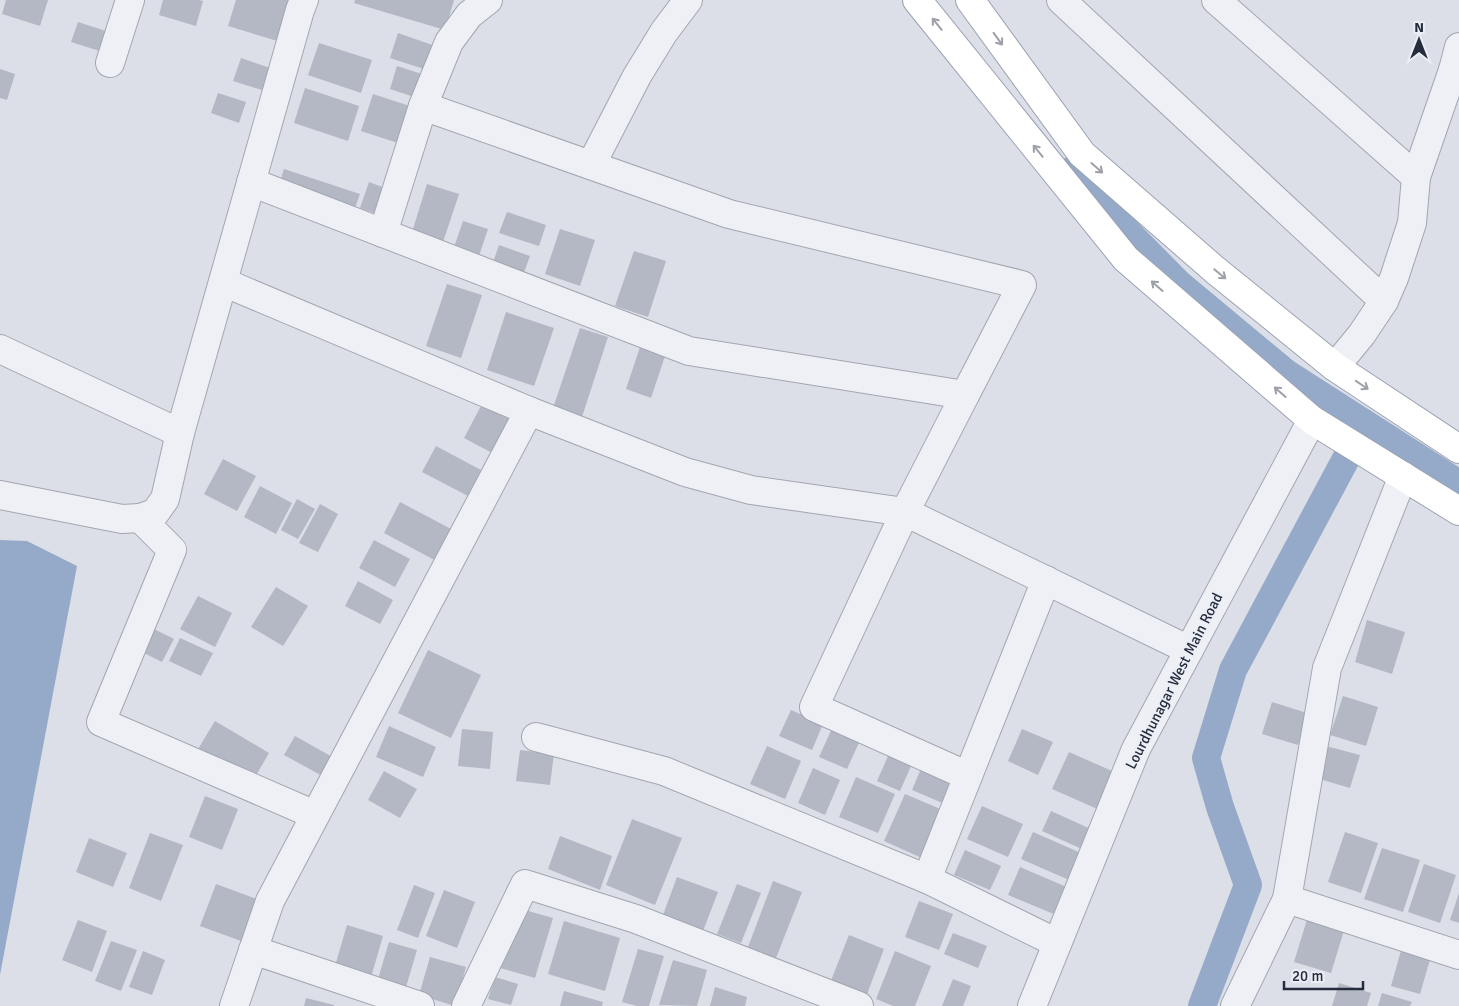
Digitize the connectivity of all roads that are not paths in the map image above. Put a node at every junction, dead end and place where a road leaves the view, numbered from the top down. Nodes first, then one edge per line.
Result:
1 (130, 0) edge
2 (304, 0) edge
3 (488, 0) edge
4 (688, 0) edge
5 (917, 0) edge
6 (970, 0) edge
7 (1061, 0) edge
8 (1216, 0) edge
9 (110, 63) dead end
10 (1457, 63) edge
11 (423, 106) junction
12 (590, 165) junction
13 (1416, 177) junction
14 (251, 182) junction
15 (383, 233) junction
16 (223, 282) junction
17 (1384, 302) junction
18 (0, 349) edge
19 (1335, 367) junction
20 (965, 395) junction
21 (529, 411) junction
22 (1312, 420) junction
23 (180, 433) junction
24 (1459, 449) edge
25 (1403, 476) junction
26 (0, 495) edge
27 (1459, 511) edge
28 (905, 512) junction
29 (140, 518) junction
30 (1046, 580) junction
31 (1189, 650) junction
32 (536, 737) dead end
33 (968, 776) junction
34 (315, 815) junction
35 (927, 879) junction
36 (1287, 899) junction
37 (1057, 943) junction
38 (253, 950) junction
39 (1459, 955) edge
40 (234, 1006) edge
41 (420, 1006) edge
42 (466, 1006) edge
43 (859, 1006) edge
44 (1032, 1006) edge
45 (1235, 1006) edge

1 - 9 street
2 - 14 street
3 - 11 street
4 - 12 street
22 -> 5 main road
6 -> 19 main road
7 - 17 street
8 - 13 street
10 - 13 street
11 - 12 street
11 - 15 street
12 - 20 street
13 - 17 street
14 - 15 street
14 - 16 street
15 - 20 street
16 - 21 street
16 - 23 street
17 - 19 street
18 - 23 street
19 -> 24 main road
20 - 28 street
21 - 28 street
21 - 34 street
22 - 25 main road
22 - 31 street, Lourdhunagar West Main Road
23 - 29 street
25 - 27 main road
25 - 36 street
26 - 29 street
28 - 30 street
28 - 33 street
29 - 34 street
30 - 31 street
30 - 33 street
31 - 37 street, Lourdhunagar West Main Road
32 - 35 street
33 - 35 street
34 - 38 street
35 - 37 street
36 - 39 street
36 - 45 street
37 - 44 street, Lourdhunagar West Main Road
38 - 40 street
38 - 41 street
42 - 43 street

